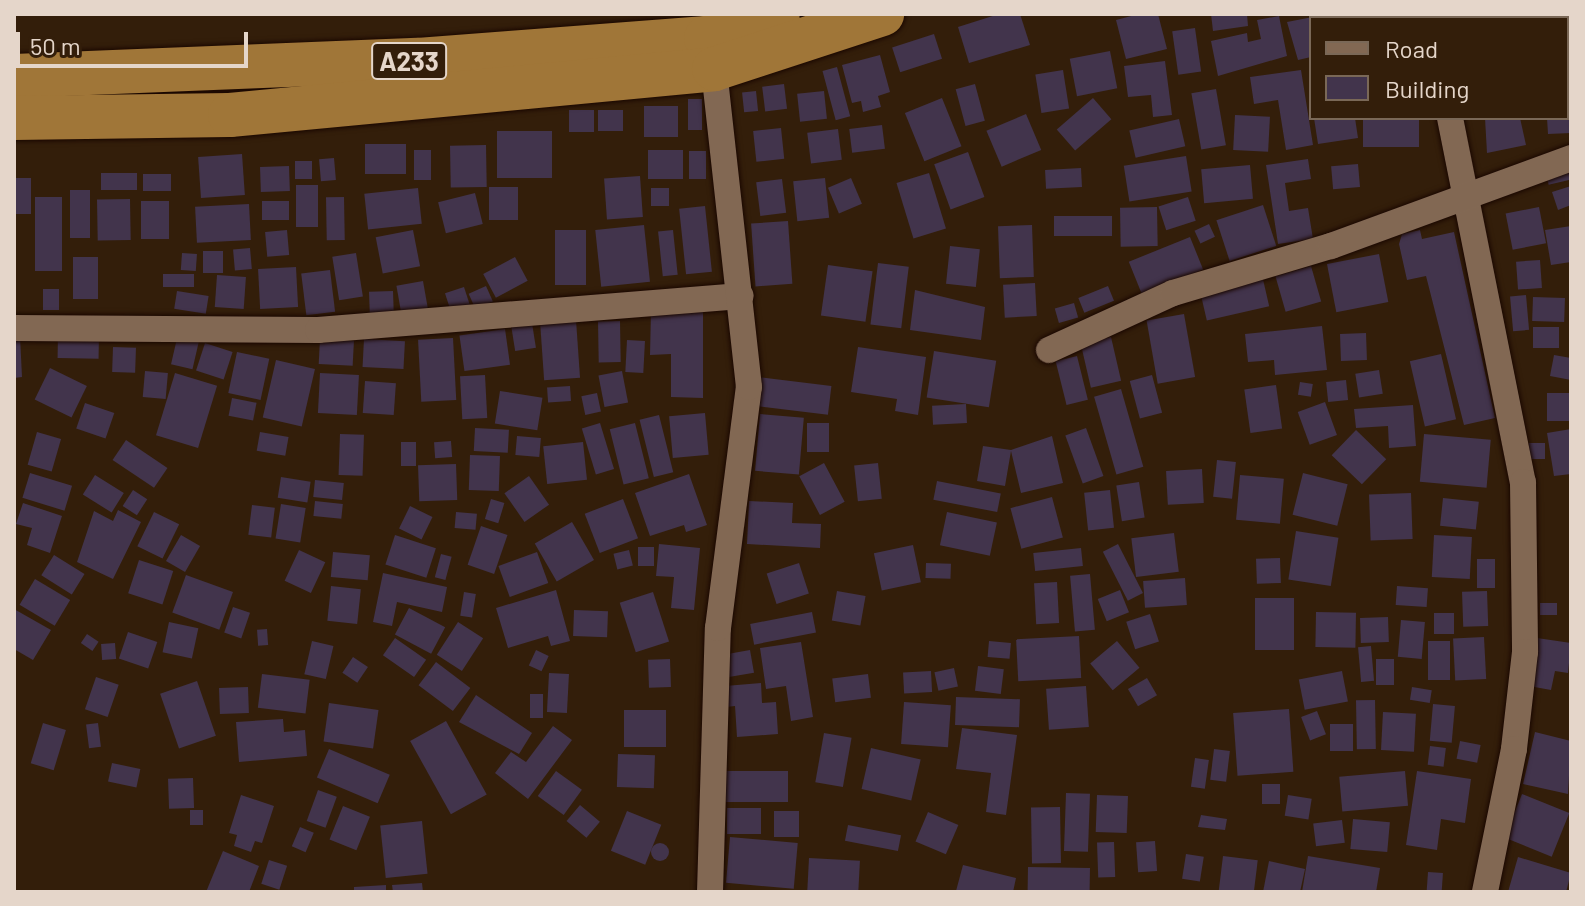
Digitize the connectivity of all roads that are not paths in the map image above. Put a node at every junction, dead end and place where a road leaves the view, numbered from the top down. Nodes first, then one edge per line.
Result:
1 (800, 14) edge
2 (882, 14) edge
3 (714, 69) junction
4 (14, 76) edge
5 (14, 118) edge
6 (1450, 120) edge
7 (1571, 158) edge
8 (1467, 200) junction
9 (741, 296) junction
10 (14, 328) edge
11 (1049, 350) dead end
12 (710, 892) edge
13 (1485, 892) edge

1 - 4 highway, A233
2 - 3 highway, A233
3 - 5 highway, A233
3 - 9 street
6 - 8 street
7 - 8 street
8 - 11 street
8 - 13 street
9 - 10 street
9 - 12 street

